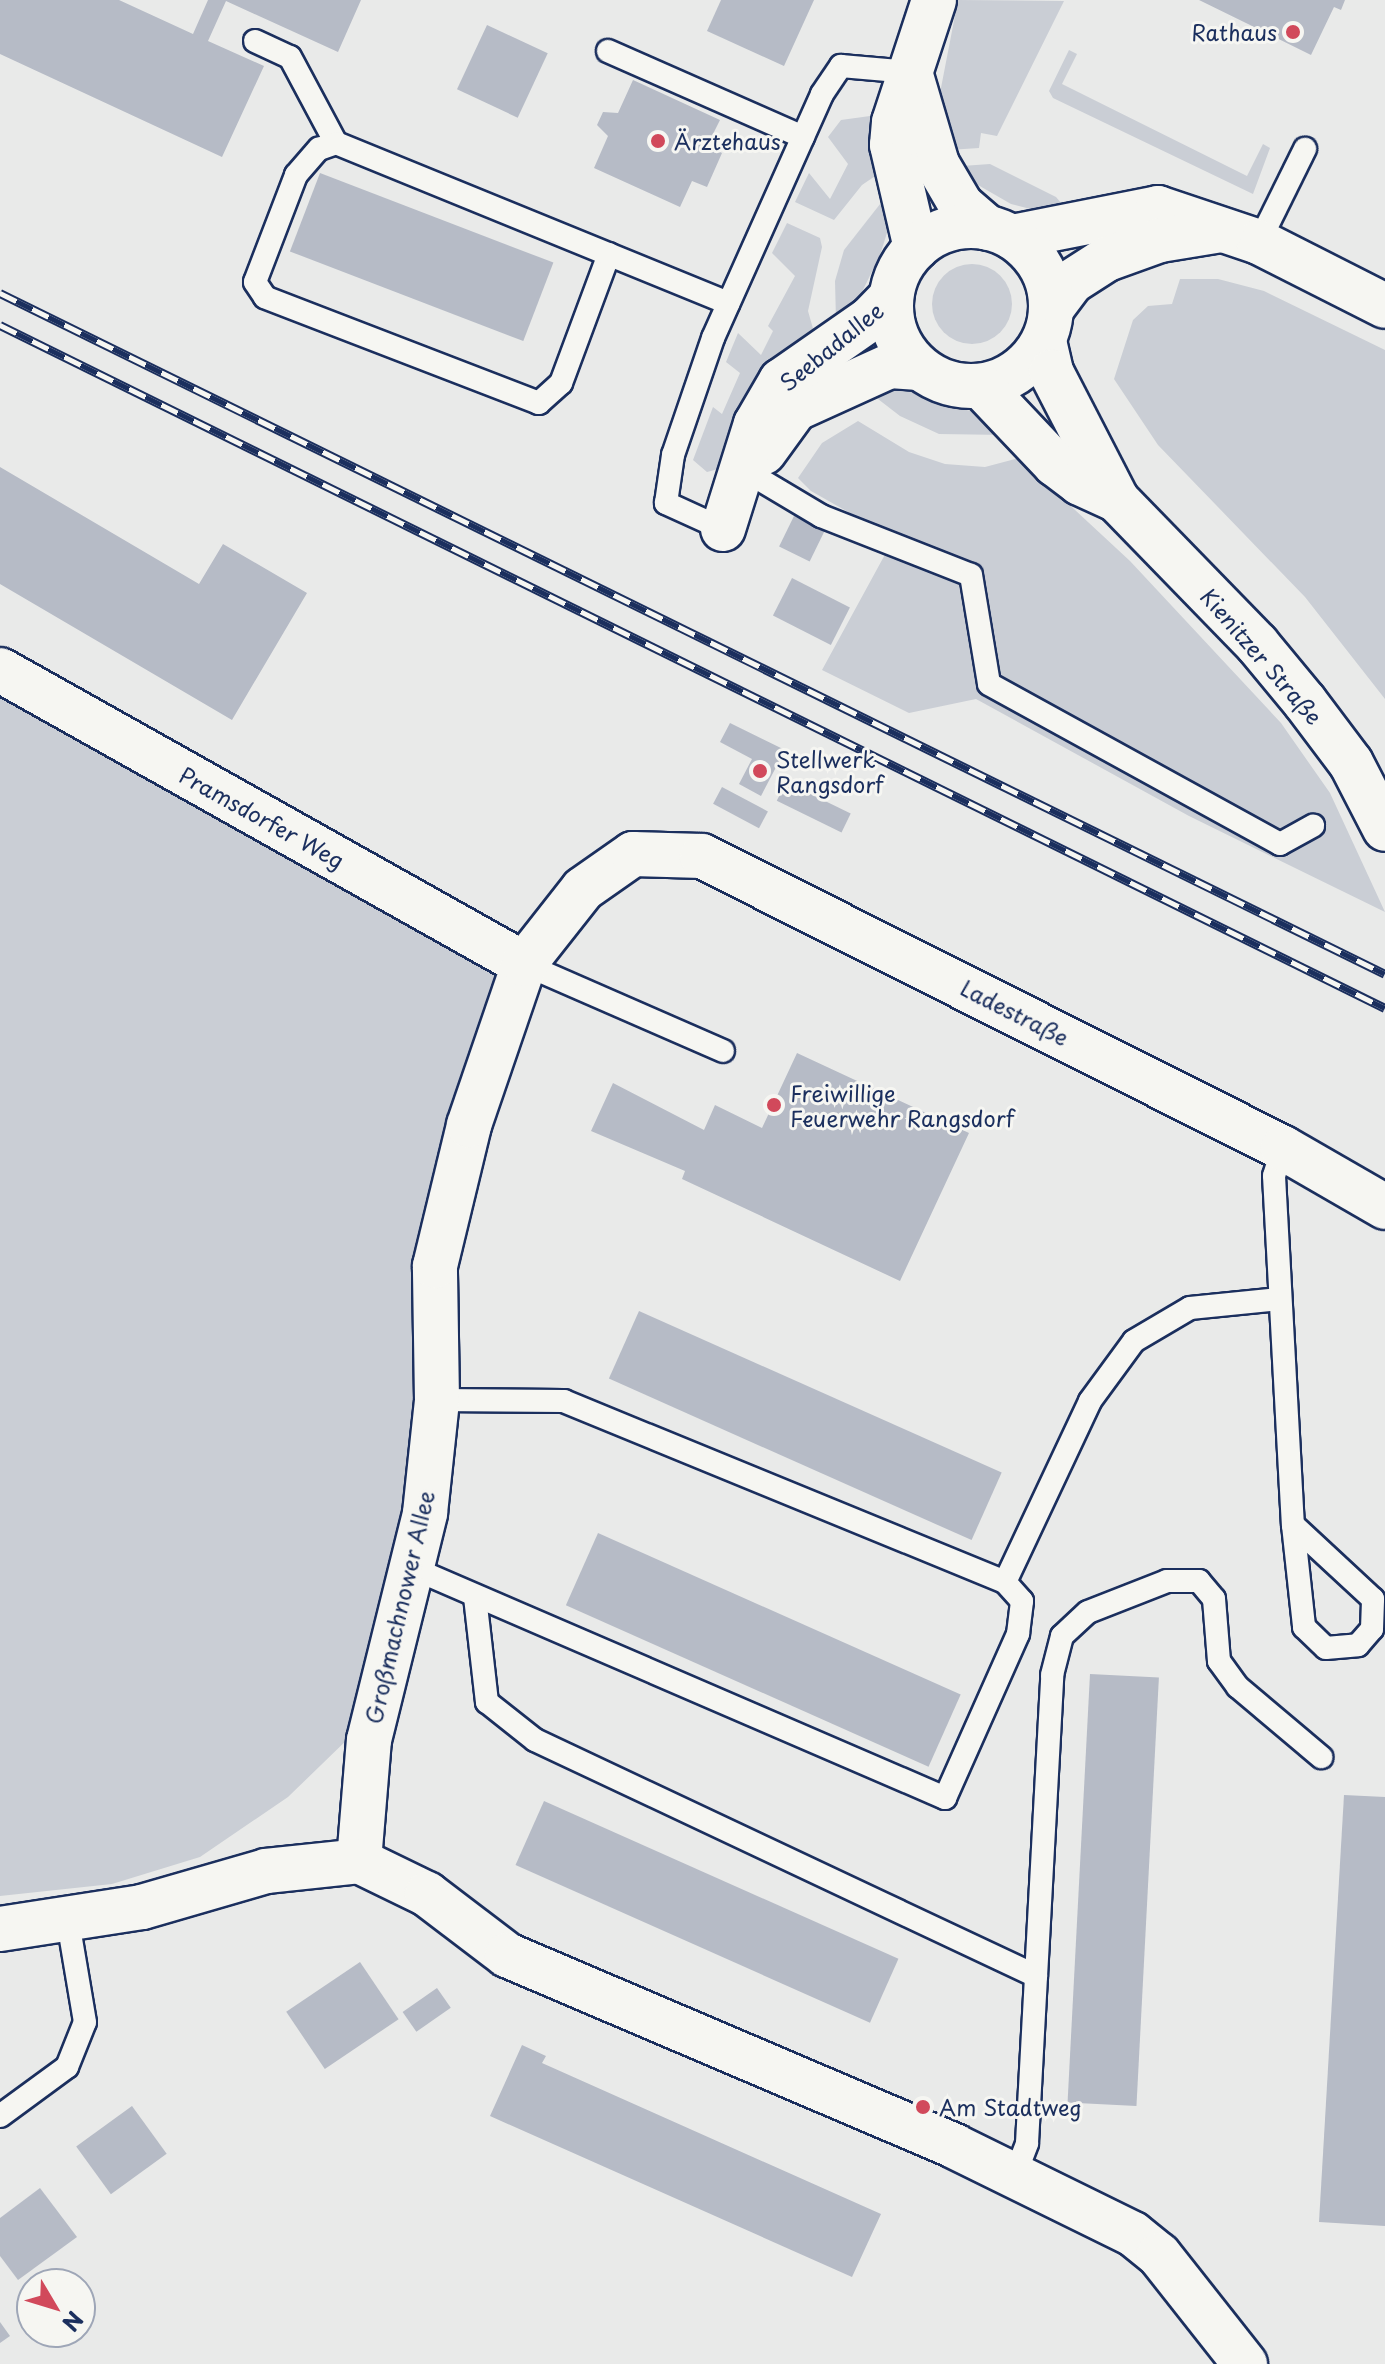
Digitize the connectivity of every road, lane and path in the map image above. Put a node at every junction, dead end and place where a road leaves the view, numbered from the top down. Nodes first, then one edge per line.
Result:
1 (934, 0) edge
2 (255, 41) dead end
3 (608, 51) dead end
4 (910, 72) junction
5 (803, 137) junction
6 (336, 143) junction
7 (1305, 149) dead end
8 (1000, 232) junction
9 (1241, 236) junction
10 (916, 248) junction
11 (609, 254) junction
12 (891, 297) junction
13 (729, 303) junction
14 (1385, 306) edge
15 (1048, 325) junction
16 (919, 368) junction
17 (981, 386) junction
18 (745, 480) junction
19 (1117, 500) junction
20 (723, 529) joint
21 (0, 670) edge
22 (1313, 826) dead end
23 (1385, 829) edge
24 (633, 854) joint
25 (524, 964) junction
26 (723, 1051) dead end
27 (1283, 1148) junction
28 (1385, 1207) edge
29 (1280, 1299) junction
30 (437, 1400) junction
31 (1293, 1525) junction
32 (410, 1567) junction
33 (1005, 1582) junction
34 (475, 1597) junction
35 (1321, 1757) dead end
36 (359, 1861) junction
37 (68, 1921) junction
38 (0, 1929) edge
39 (1036, 1976) junction
40 (0, 2116) edge
41 (1015, 2175) junction
42 (1245, 2364) edge

1 - 4 street
2 - 6 lane
3 - 5 lane
4 - 5 lane
4 - 8 street
4 - 10 street
5 - 13 lane
6 - 11 lane
6 - 11 lane
7 - 9 lane
8 - 9 street
8 - 10 street
8 - 15 street
9 - 14 street
9 - 15 street, Seebadallee
10 - 12 street, Seebadallee
11 - 13 lane
12 - 16 street, Seebadallee
12 - 18 street, Seebadallee
13 - 20 lane
15 - 17 street, Seebadallee
15 - 19 street, Kienitzer Straße
16 - 17 street, Seebadallee
16 - 18 street, Seebadallee
17 - 19 street, Kienitzer Straße
18 - 20 street, Seebadallee
18 - 22 lane
19 - 23 street, Kienitzer Straße
21 - 25 street, Pramsdorfer Weg
24 - 25 street, Großmachnower Allee
24 - 27 street, Ladestraße
25 - 26 lane
25 - 30 street, Großmachnower Allee
27 - 28 street, Ladestraße
27 - 29 lane
29 - 31 lane
29 - 33 lane
30 - 32 street, Großmachnower Allee
30 - 33 lane
31 - 31 lane
32 - 34 lane
32 - 36 street, Großmachnower Allee
33 - 34 lane
34 - 39 lane
35 - 39 lane
36 - 37 street
36 - 41 street
37 - 38 street
37 - 40 lane
39 - 41 lane
41 - 42 street

